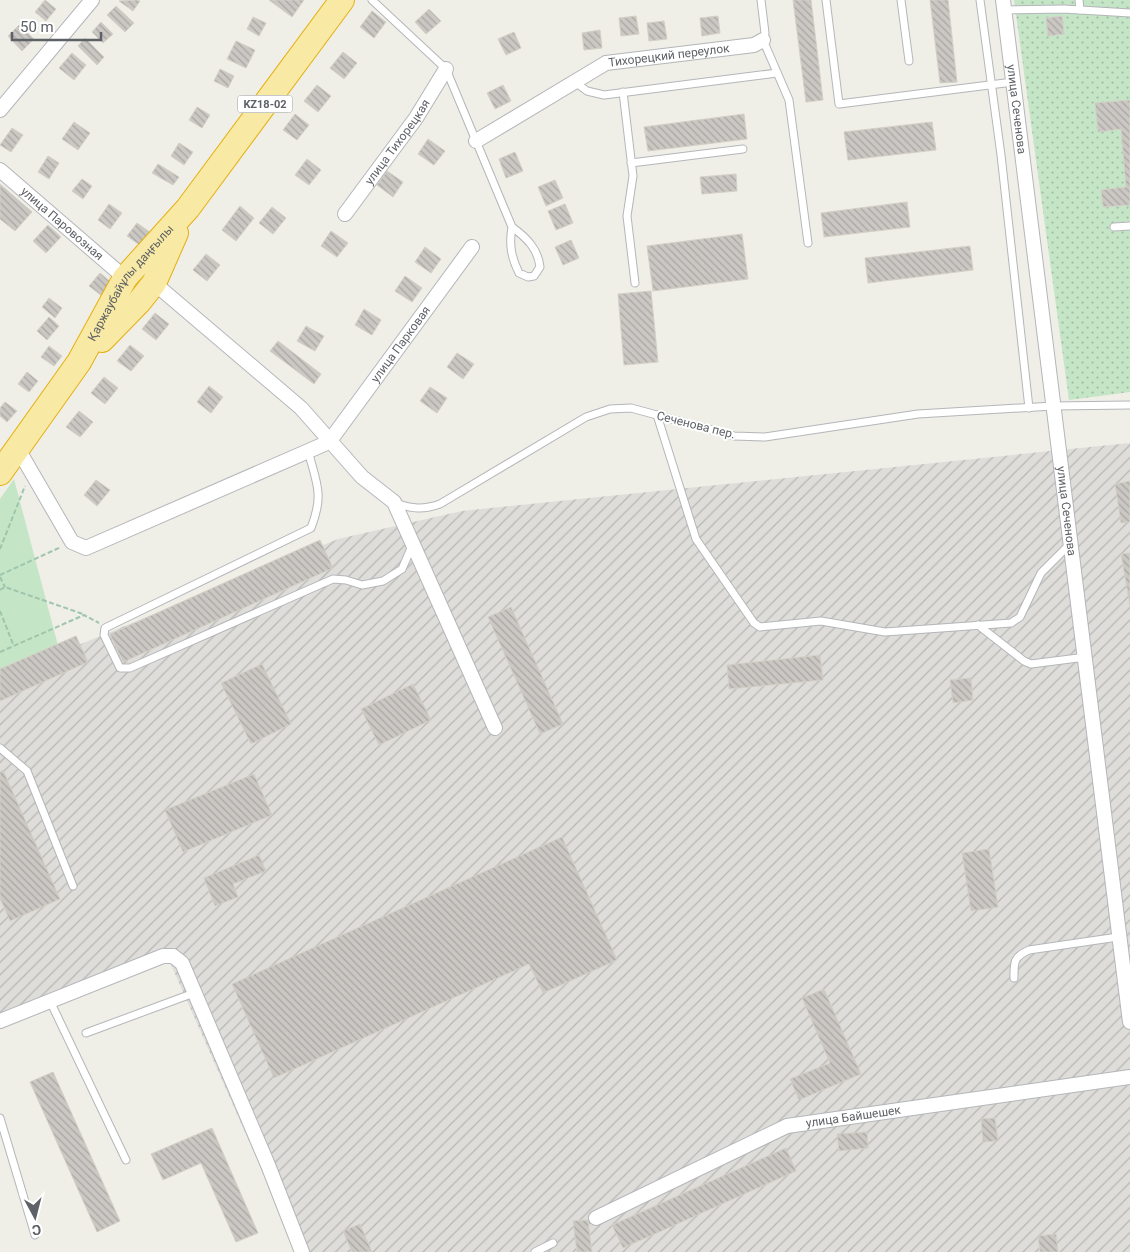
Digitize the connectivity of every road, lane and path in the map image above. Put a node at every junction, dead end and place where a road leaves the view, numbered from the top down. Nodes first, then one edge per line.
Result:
1 (92, 0) edge
2 (342, 0) edge
3 (372, 0) edge
4 (761, 0) edge
5 (826, 0) edge
6 (901, 0) edge
7 (980, 0) edge
8 (1080, 0) edge
9 (1004, 5) edge
10 (1080, 10) junction
11 (1130, 13) edge
12 (763, 40) junction
13 (909, 61) dead end
14 (446, 69) junction
15 (777, 73) junction
16 (575, 82) junction
17 (1013, 82) junction
18 (992, 85) junction
19 (623, 92) junction
20 (0, 110) edge
21 (476, 141) junction
22 (743, 149) dead end
23 (632, 163) junction
24 (0, 170) edge
25 (345, 214) dead end
26 (512, 226) junction
27 (1130, 226) edge
28 (1114, 227) dead end
29 (808, 243) dead end
30 (472, 248) dead end
31 (152, 270) junction
32 (635, 284) dead end
33 (128, 289) junction
34 (1130, 405) edge
35 (1053, 406) junction
36 (1029, 408) junction
37 (657, 415) junction
38 (329, 442) junction
39 (18, 449) junction
40 (308, 452) junction
41 (31, 470) junction
42 (0, 473) edge
43 (394, 502) junction
44 (72, 542) junction
45 (1072, 542) junction
46 (414, 543) junction
47 (0, 549) edge
48 (0, 576) edge
49 (5, 587) junction
50 (0, 590) edge
51 (0, 612) edge
52 (84, 615) junction
53 (978, 625) junction
54 (105, 628) junction
55 (14, 645) junction
56 (0, 652) edge
57 (1086, 657) junction
58 (495, 728) dead end
59 (0, 748) edge
60 (73, 886) dead end
61 (1118, 936) junction
62 (1014, 978) dead end
63 (194, 993) junction
64 (50, 1001) junction
65 (0, 1021) edge
66 (1130, 1022) edge
67 (86, 1033) dead end
68 (1130, 1077) edge
69 (0, 1118) edge
70 (126, 1160) dead end
71 (596, 1218) dead end
72 (35, 1235) dead end
73 (553, 1243) dead end
74 (302, 1252) edge
75 (535, 1252) edge

1 - 20 street
2 - 31 highway, Қаржаубайұлы даңғылы / KZ18-02
3 - 14 lane
4 - 12 lane
5 - 18 lane
6 - 13 lane
7 - 18 lane
8 - 10 lane
9 - 10 lane
9 - 17 street, улица Сеченова
10 - 11 lane
12 - 15 lane
12 - 16 street, Тихорецкий переулок
14 - 21 lane
14 - 25 street, улица Тихорецкая
15 - 19 lane
15 - 29 lane
16 - 19 lane
16 - 21 street, Тихорецкий переулок
17 - 18 lane
17 - 35 street, улица Сеченова
18 - 36 lane
19 - 23 lane
21 - 26 lane
22 - 23 lane
23 - 32 lane
24 - 33 street, улица Паровозная
26 - 26 lane
27 - 28 lane
30 - 38 street, улица Парковая
31 - 33 highway, Қаржаубайұлы даңғылы / KZ18-02
31 - 38 street
33 - 39 highway, Қаржаубайұлы даңғылы / KZ18-02
34 - 35 lane, Сеченова пер.
35 - 36 lane, Сеченова пер.
35 - 45 street, улица Сеченова
36 - 37 lane, Сеченова пер.
37 - 43 lane, Сеченова пер.
37 - 53 lane
38 - 40 street
38 - 43 street
39 - 41 street
39 - 42 highway, Қаржаубайұлы даңғылы / KZ18-02
40 - 44 street
40 - 54 lane
41 - 44 street
41 - 47 path
43 - 46 street
44 - 48 path
45 - 53 lane
45 - 57 street, улица Сеченова
46 - 54 lane
46 - 58 street
48 - 49 path
49 - 50 path
49 - 52 path
51 - 55 path
52 - 54 path
52 - 55 path
53 - 57 lane
55 - 56 path
57 - 61 street, улица Сеченова
59 - 60 lane
61 - 62 lane
61 - 66 street, улица Сеченова
63 - 64 street
63 - 67 lane
63 - 74 street
64 - 65 street
64 - 70 lane
68 - 71 street, улица Байшешек
69 - 72 lane
73 - 75 lane

